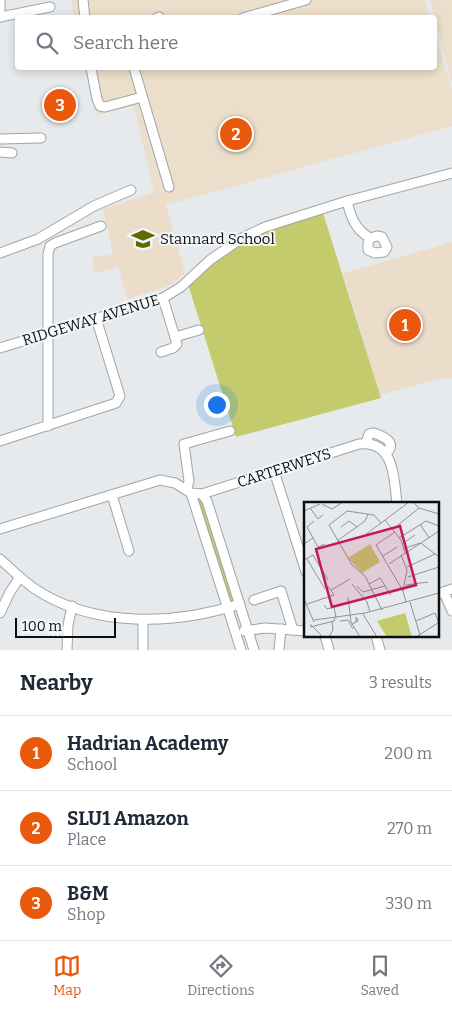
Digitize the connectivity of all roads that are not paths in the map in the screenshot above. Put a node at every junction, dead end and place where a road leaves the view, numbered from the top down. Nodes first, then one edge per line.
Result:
1 (0, 0) edge
2 (83, 0) edge
3 (306, 0) edge
4 (50, 7) dead end
5 (85, 15) edge
6 (254, 15) edge
7 (0, 17) edge
8 (91, 70) edge
9 (135, 70) edge
10 (142, 97) junction
11 (42, 138) dead end
12 (0, 139) edge
13 (0, 152) edge
14 (12, 153) dead end
15 (452, 172) edge
16 (169, 187) dead end
17 (131, 190) dead end
18 (347, 201) junction
19 (101, 226) dead end
20 (370, 238) dead end
21 (0, 253) edge
22 (163, 298) junction
23 (96, 318) junction
24 (199, 330) dead end
25 (47, 334) junction
26 (176, 340) junction
27 (0, 348) edge
28 (161, 352) dead end
29 (48, 426) junction
30 (230, 431) dead end
31 (0, 441) edge
32 (274, 471) junction
33 (189, 491) junction
34 (202, 494) junction
35 (112, 495) junction
36 (397, 502) edge
37 (0, 529) edge
38 (129, 551) dead end
39 (0, 559) edge
40 (304, 566) edge
41 (20, 577) junction
42 (445, 592) edge
43 (254, 600) dead end
44 (240, 604) junction
45 (72, 606) junction
46 (228, 608) junction
47 (452, 611) edge
48 (0, 613) edge
49 (143, 620) junction
50 (281, 629) junction
51 (235, 630) junction
52 (293, 630) junction
53 (304, 631) edge
54 (248, 632) junction
55 (67, 650) edge
56 (143, 650) edge
57 (242, 650) edge
58 (254, 650) edge
59 (279, 650) edge

1 - 7 street
2 - 5 street
3 - 6 street
4 - 7 street
8 - 10 street
9 - 10 street
10 - 16 street
11 - 12 street
13 - 14 street
15 - 18 street, RIDGEWAY AVENUE
17 - 21 street
18 - 20 street
18 - 22 street, RIDGEWAY AVENUE
19 - 25 street
22 - 23 street, RIDGEWAY AVENUE
22 - 26 street
23 - 25 street, RIDGEWAY AVENUE
23 - 29 street
24 - 26 street
25 - 27 street, RIDGEWAY AVENUE
25 - 29 street
26 - 28 street
29 - 31 street
30 - 33 street
32 - 34 street, CARTERWEYS
32 - 36 street, CARTERWEYS
32 - 40 street
33 - 34 street
33 - 35 street
33 - 46 street
34 - 44 street
35 - 37 street
35 - 38 street
39 - 41 street
41 - 45 street
41 - 48 street
42 - 47 street
43 - 52 street
44 - 46 street
44 - 54 street
45 - 49 street
45 - 55 street
46 - 49 street
46 - 51 street
49 - 56 street
50 - 52 street
50 - 54 street
50 - 59 street
51 - 54 street
51 - 57 street
52 - 53 street
54 - 58 street

